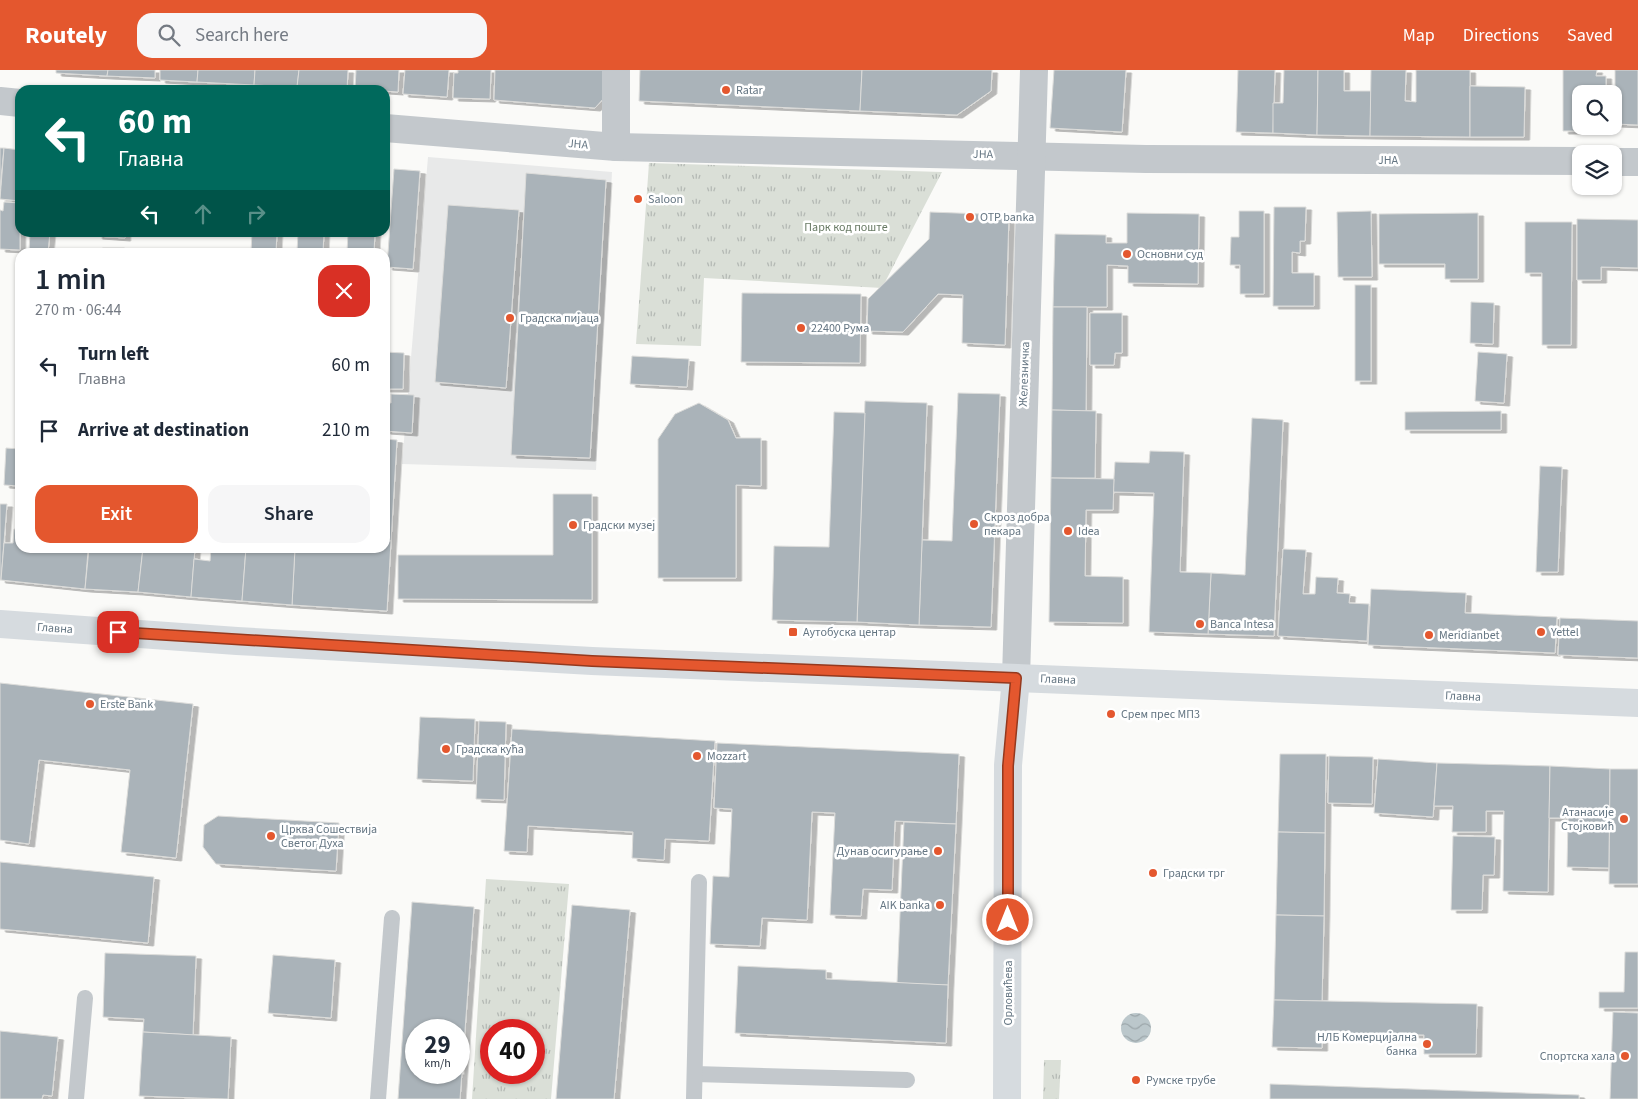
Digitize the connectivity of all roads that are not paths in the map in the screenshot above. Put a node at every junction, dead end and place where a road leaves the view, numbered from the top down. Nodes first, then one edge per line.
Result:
1 (616, 70) edge
2 (1034, 70) edge
3 (0, 101) edge
4 (15, 102) edge
5 (390, 128) edge
6 (616, 147) junction
7 (1030, 155) junction
8 (1572, 161) edge
9 (1622, 162) edge
10 (1638, 162) edge
11 (0, 624) edge
12 (1016, 678) junction
13 (1638, 703) edge
14 (699, 882) dead end
15 (392, 918) dead end
16 (85, 998) dead end
17 (695, 1074) junction
18 (907, 1080) dead end
19 (76, 1099) edge
20 (378, 1099) edge
21 (694, 1099) edge
22 (1007, 1099) edge

1 - 6 street
2 - 7 street, Железничка
3 - 4 street
5 - 6 street, ЈНА
6 - 7 street, ЈНА
7 - 8 street, ЈНА
7 - 12 street, Железничка
9 - 10 street
11 - 12 main road, Главна
12 - 13 main road, Главна
12 - 22 main road, Орловићева
14 - 17 lane
15 - 20 lane
16 - 19 lane
17 - 18 lane
17 - 21 lane

